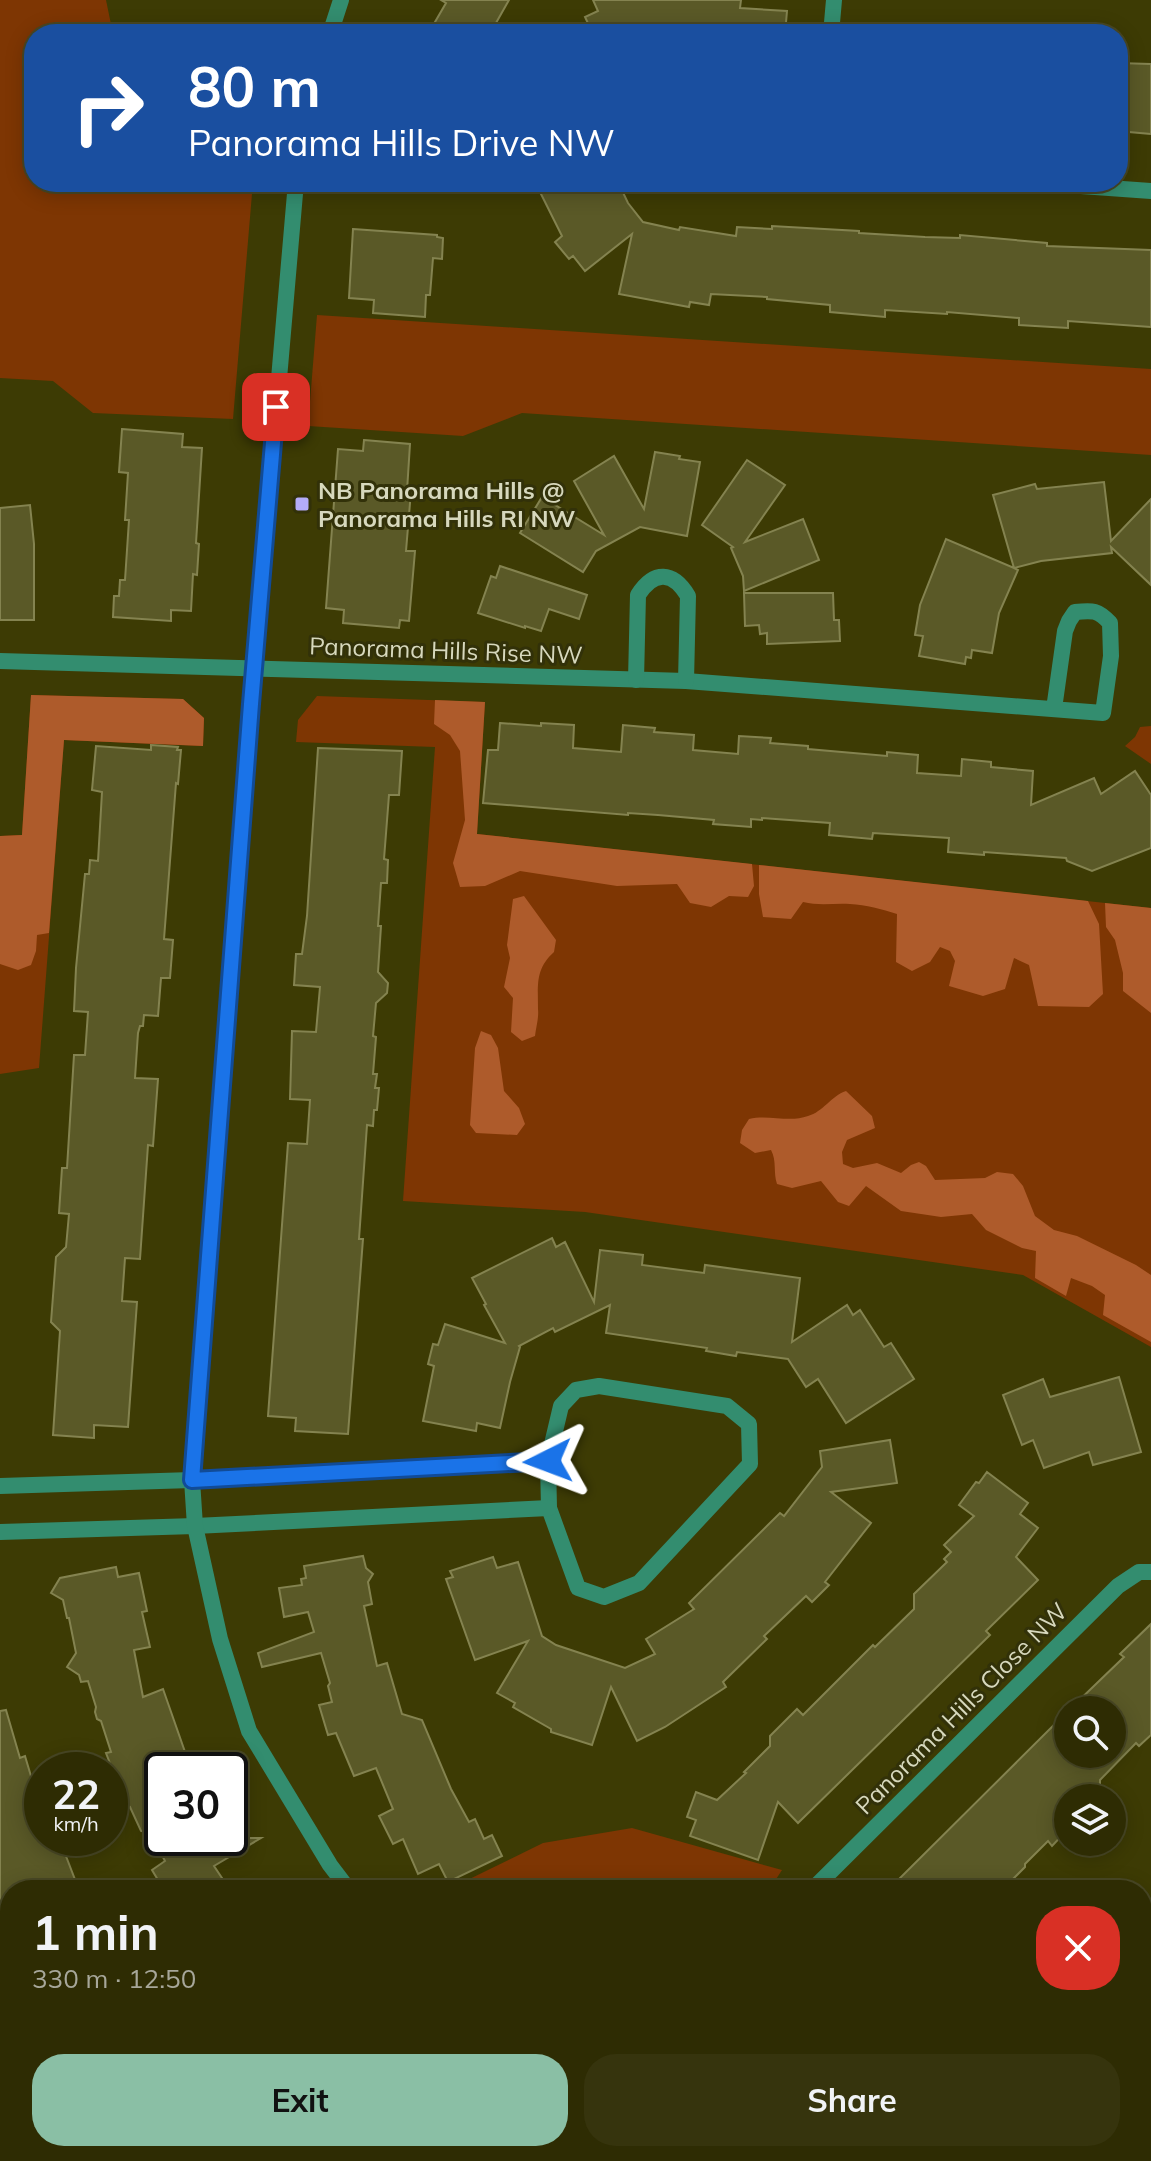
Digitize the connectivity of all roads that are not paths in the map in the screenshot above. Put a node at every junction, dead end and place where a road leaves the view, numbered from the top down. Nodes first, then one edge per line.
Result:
1 (341, 0) edge
2 (834, 0) edge
3 (333, 24) edge
4 (832, 24) edge
5 (1128, 189) edge
6 (1151, 191) edge
7 (295, 192) edge
8 (0, 661) edge
9 (254, 668) junction
10 (636, 680) junction
11 (686, 681) junction
12 (1054, 709) junction
13 (548, 1461) junction
14 (192, 1480) junction
15 (0, 1486) edge
16 (549, 1508) junction
17 (195, 1526) junction
18 (0, 1532) edge
19 (1151, 1572) edge
20 (341, 1880) edge
21 (822, 1880) edge

1 - 3 street
2 - 4 street
5 - 6 street
7 - 9 street
8 - 9 street, Panorama Hills Rise NW
9 - 10 street, Panorama Hills Rise NW
9 - 14 street
10 - 11 street, Panorama Hills Rise NW
10 - 11 street
11 - 12 street, Panorama Hills Rise NW
12 - 12 street, Panorama Hills Rise NW
13 - 14 street
13 - 16 street
13 - 16 street
14 - 15 street
14 - 17 street
16 - 17 street
17 - 18 street
17 - 20 street
19 - 21 street, Panorama Hills Close NW

